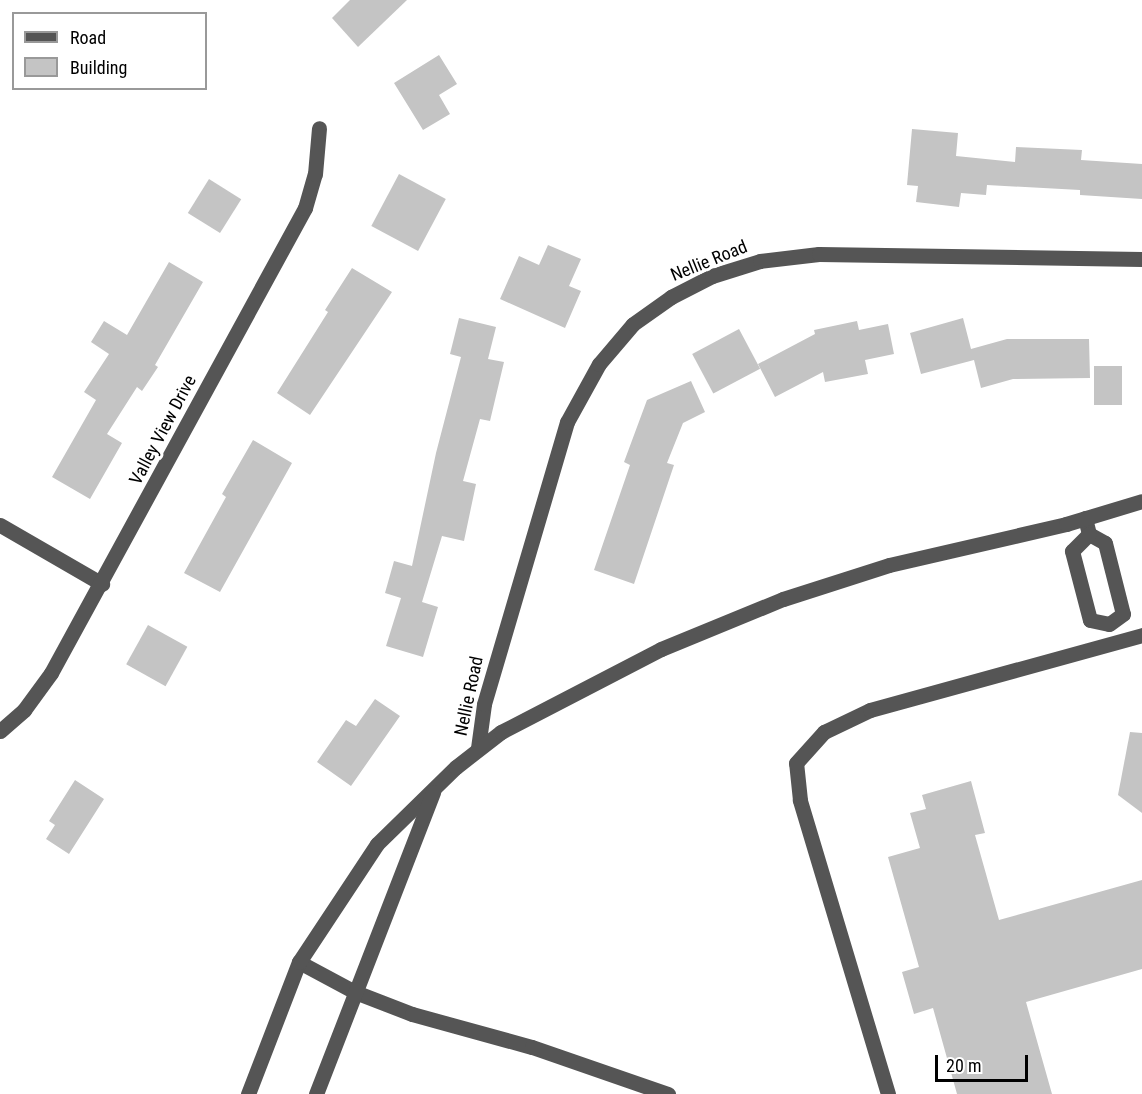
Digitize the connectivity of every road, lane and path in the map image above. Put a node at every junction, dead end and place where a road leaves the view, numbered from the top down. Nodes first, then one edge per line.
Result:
1 (319, 128) dead end
2 (1142, 259) edge
3 (1142, 501) edge
4 (1085, 518) junction
5 (0, 525) edge
6 (1089, 534) junction
7 (102, 584) junction
8 (1109, 624) junction
9 (1142, 635) edge
10 (1116, 642) junction
11 (0, 731) edge
12 (478, 748) junction
13 (435, 786) junction
14 (299, 962) junction
15 (355, 992) junction
16 (248, 1094) edge
17 (316, 1094) edge
18 (669, 1094) edge
19 (888, 1094) edge

1 - 7 street, Valley View Drive
2 - 12 street, Nellie Road
3 - 4 street
4 - 6 street
4 - 12 street
5 - 7 street
6 - 8 street
6 - 8 street
7 - 11 street, Valley View Drive
8 - 10 street
9 - 10 street
10 - 19 street
12 - 13 street, Nellie Road
13 - 14 street, Nellie Road
13 - 15 street, Nellie Road
14 - 15 street
14 - 16 street, Nellie Road
15 - 17 street, Nellie Road
15 - 18 street

